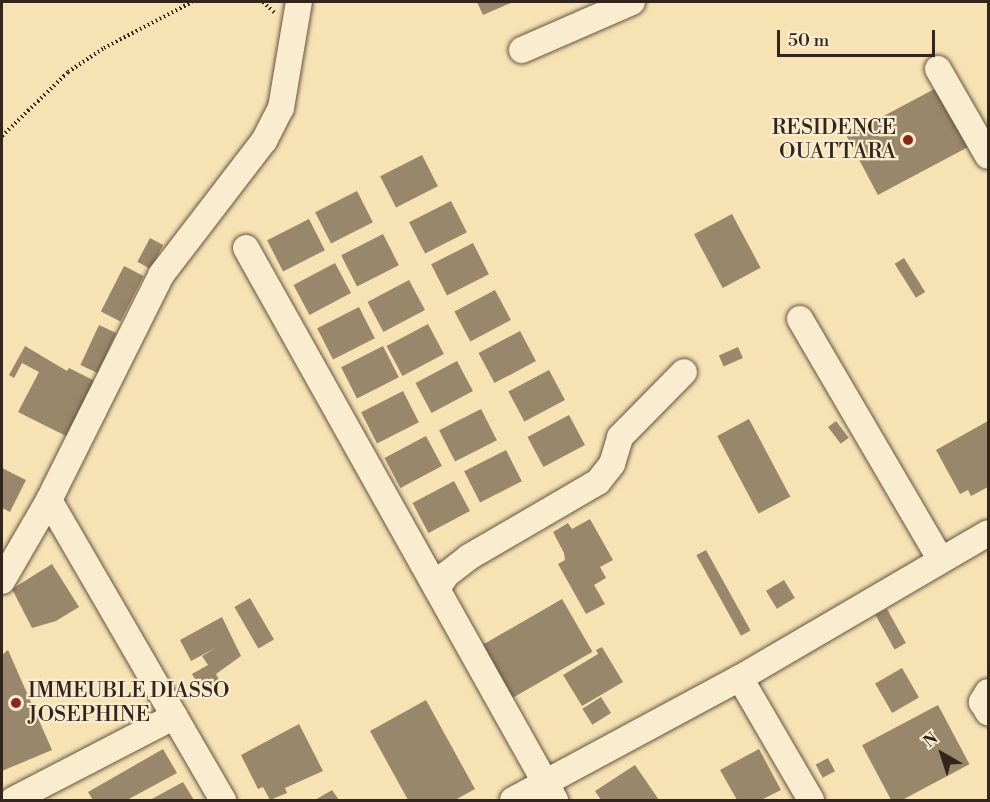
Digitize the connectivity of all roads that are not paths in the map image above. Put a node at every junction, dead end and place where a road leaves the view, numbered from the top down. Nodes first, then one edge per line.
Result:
1 (299, 2) edge
2 (632, 2) edge
3 (522, 50) dead end
4 (939, 69) dead end
5 (988, 156) edge
6 (246, 248) dead end
7 (801, 319) dead end
8 (684, 372) dead end
9 (49, 500) junction
10 (988, 533) edge
11 (940, 560) junction
12 (2, 581) edge
13 (436, 589) junction
14 (740, 678) junction
15 (988, 692) edge
16 (988, 712) edge
17 (175, 716) junction
18 (550, 792) edge
19 (14, 801) edge
20 (223, 801) edge
21 (513, 801) edge
22 (811, 801) edge

1 - 9 street
2 - 3 street
4 - 5 street
6 - 13 street
7 - 11 street
8 - 13 street
9 - 12 street
9 - 17 street
10 - 11 street
11 - 14 street
13 - 18 street
14 - 18 street
14 - 22 street
15 - 16 street
17 - 19 street
17 - 20 street
18 - 21 street

